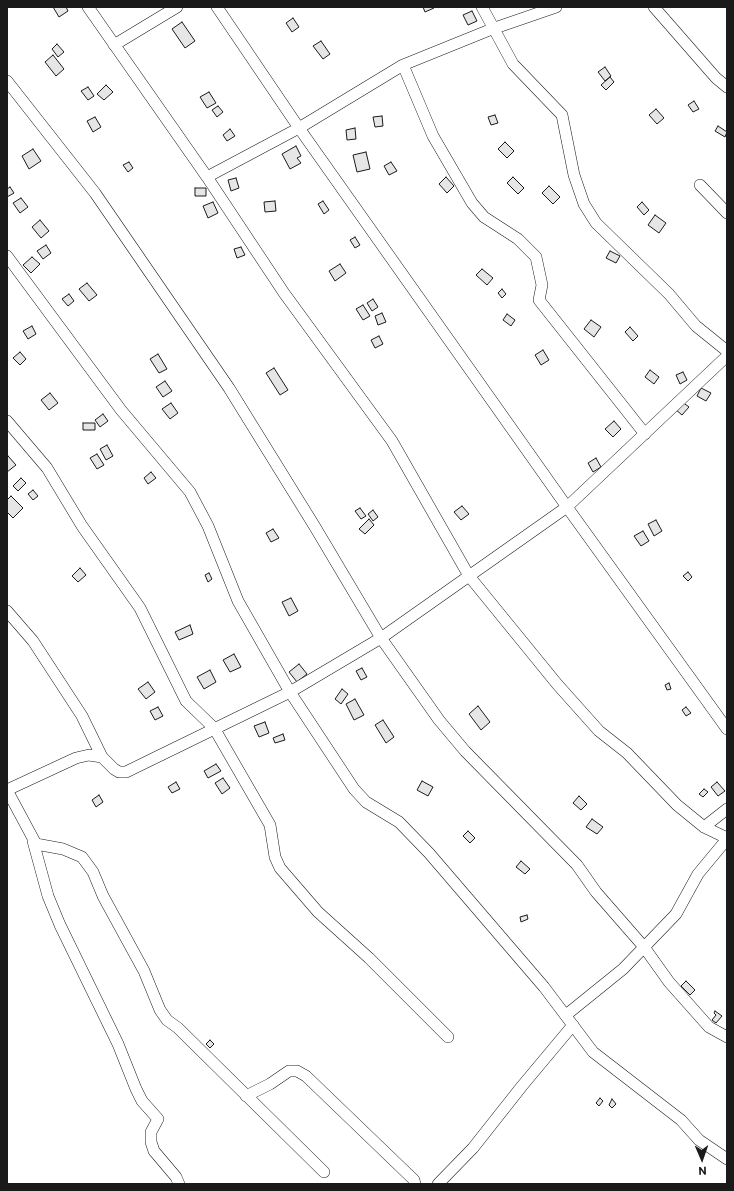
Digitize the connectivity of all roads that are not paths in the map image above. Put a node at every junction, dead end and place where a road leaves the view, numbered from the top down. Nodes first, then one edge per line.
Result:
1 (88, 7) edge
2 (177, 7) edge
3 (217, 7) edge
4 (482, 7) edge
5 (556, 7) edge
6 (654, 7) edge
7 (492, 28) junction
8 (114, 45) junction
9 (403, 65) junction
10 (7, 81) edge
11 (727, 87) edge
12 (299, 128) junction
13 (207, 177) junction
14 (700, 185) dead end
15 (727, 213) edge
16 (7, 256) edge
17 (11, 271) edge
18 (727, 351) edge
19 (727, 356) edge
20 (7, 421) edge
21 (645, 434) junction
22 (567, 507) junction
23 (469, 576) junction
24 (7, 611) edge
25 (380, 638) junction
26 (290, 692) junction
27 (214, 728) junction
28 (727, 729) edge
29 (102, 757) junction
30 (7, 790) edge
31 (727, 810) edge
32 (704, 827) junction
33 (727, 838) edge
34 (33, 841) junction
35 (644, 947) junction
36 (566, 1015) junction
37 (573, 1025) junction
38 (448, 1037) dead end
39 (727, 1037) edge
40 (246, 1096) junction
41 (727, 1159) edge
42 (324, 1172) dead end
43 (179, 1184) edge
44 (415, 1184) edge
45 (438, 1184) edge

1 - 8 street
2 - 8 street
3 - 12 street
4 - 7 street
5 - 7 street
6 - 11 street
7 - 9 street
7 - 18 street
8 - 13 street
9 - 12 street
9 - 21 street
10 - 25 street
12 - 13 street
12 - 22 street
13 - 23 street
14 - 15 street
16 - 17 street
17 - 26 street
19 - 21 street
20 - 27 street
21 - 22 street
22 - 23 street
22 - 28 street
23 - 25 street
23 - 32 street
24 - 29 street
25 - 26 street
25 - 35 street
26 - 27 street
26 - 36 street
27 - 29 street
27 - 38 street
29 - 30 street
30 - 34 street
31 - 32 street
32 - 33 street
33 - 35 street
34 - 40 street
34 - 43 street
35 - 36 street
35 - 39 street
36 - 37 street
37 - 41 street
37 - 45 street
40 - 42 street
40 - 44 street

